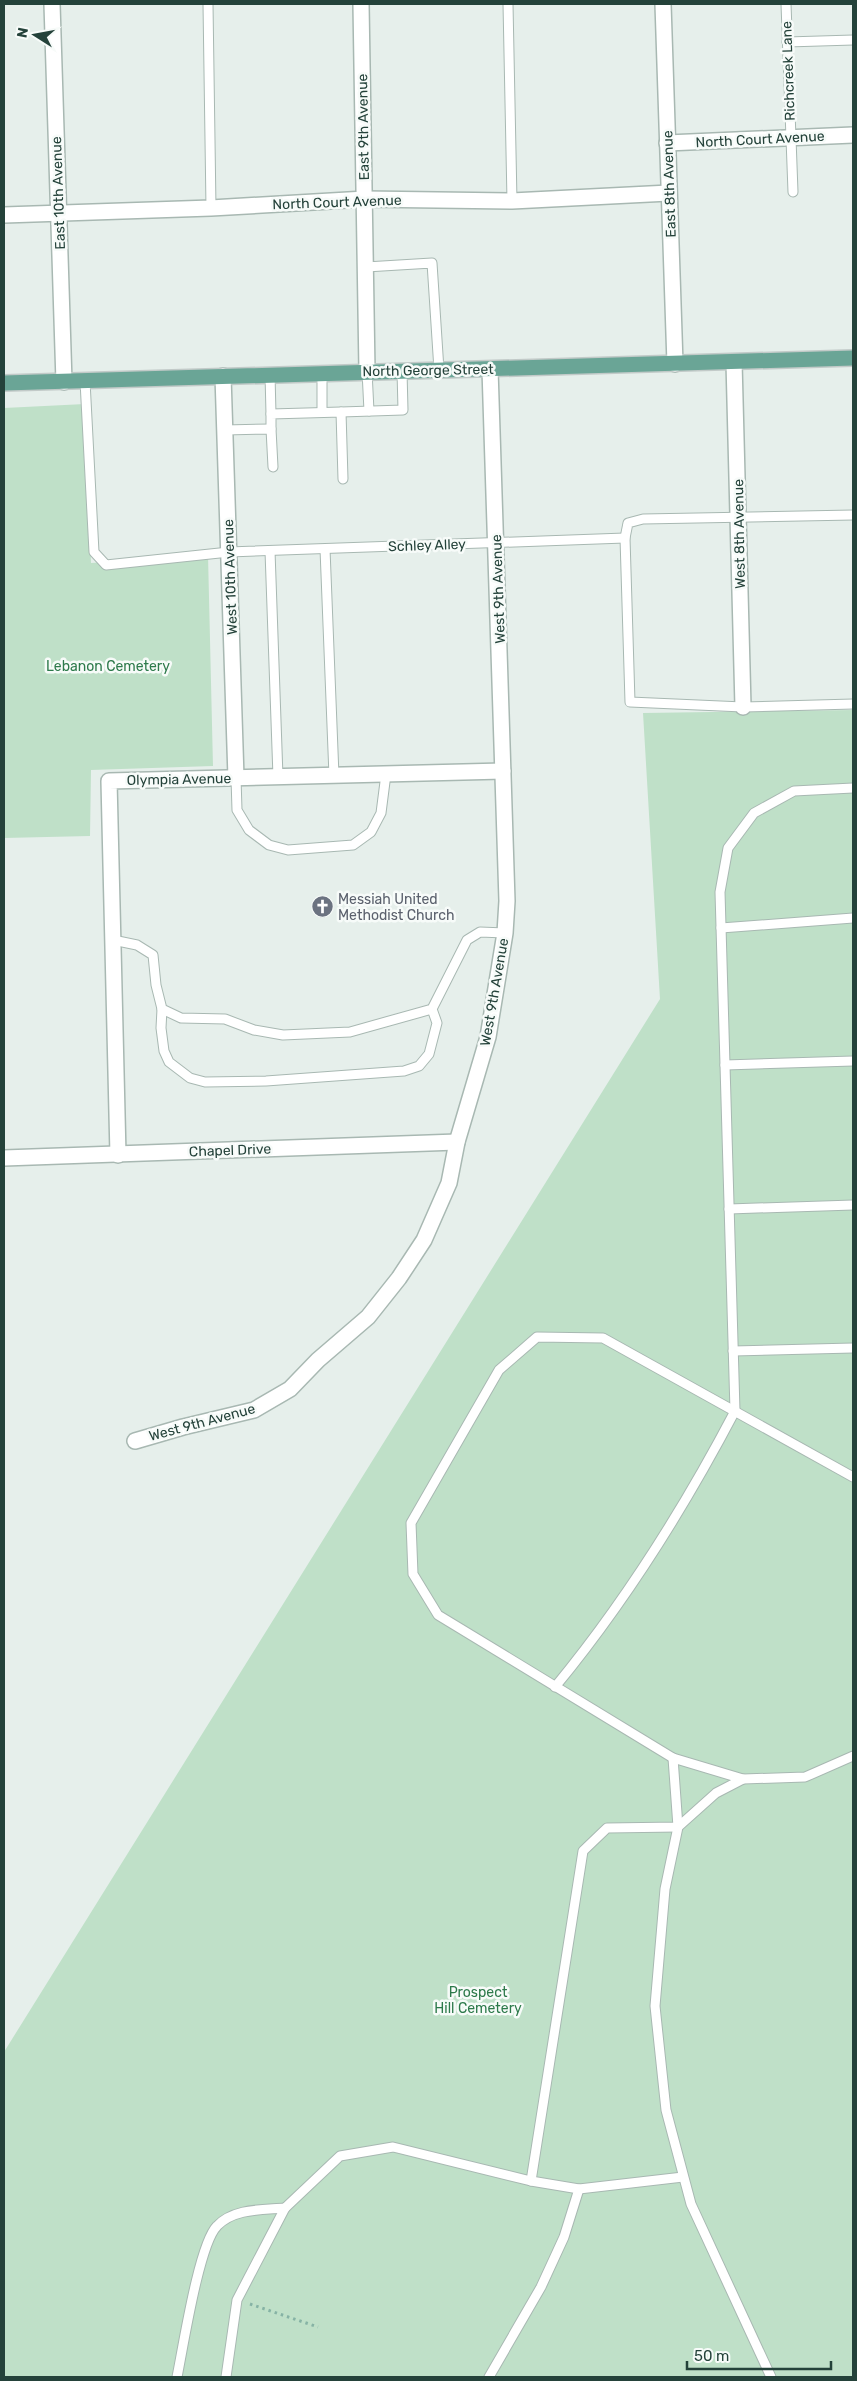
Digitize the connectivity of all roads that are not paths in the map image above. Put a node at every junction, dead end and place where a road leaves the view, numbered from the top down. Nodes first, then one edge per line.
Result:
1 (52, 4) edge
2 (208, 4) edge
3 (360, 4) edge
4 (508, 4) edge
5 (663, 4) edge
6 (786, 4) edge
7 (853, 40) edge
8 (787, 42) junction
9 (853, 134) edge
10 (790, 138) junction
11 (668, 143) junction
12 (793, 192) dead end
13 (669, 193) junction
14 (365, 199) junction
15 (512, 200) junction
16 (211, 208) junction
17 (60, 212) junction
18 (4, 215) edge
19 (366, 267) junction
20 (853, 358) edge
21 (734, 362) junction
22 (675, 364) junction
23 (490, 369) junction
24 (439, 370) junction
25 (367, 371) junction
26 (402, 371) junction
27 (322, 373) junction
28 (270, 374) junction
29 (224, 376) junction
30 (64, 382) junction
31 (85, 382) junction
32 (4, 383) edge
33 (369, 411) junction
34 (322, 412) junction
35 (341, 412) junction
36 (271, 414) junction
37 (271, 429) junction
38 (225, 430) junction
39 (273, 468) dead end
40 (343, 479) dead end
41 (853, 515) edge
42 (738, 518) junction
43 (625, 538) junction
44 (496, 542) junction
45 (325, 549) junction
46 (270, 551) junction
47 (229, 552) junction
48 (853, 704) edge
49 (743, 707) junction
50 (503, 771) junction
51 (386, 774) junction
52 (334, 776) junction
53 (278, 777) junction
54 (236, 778) junction
55 (853, 788) edge
56 (853, 918) edge
57 (721, 928) junction
58 (505, 933) junction
59 (113, 940) junction
60 (162, 1009) junction
61 (432, 1009) junction
62 (853, 1061) edge
63 (725, 1065) junction
64 (457, 1142) junction
65 (118, 1155) junction
66 (4, 1158) edge
67 (853, 1205) edge
68 (729, 1209) junction
69 (853, 1348) edge
70 (733, 1351) junction
71 (735, 1411) junction
72 (135, 1441) dead end
73 (853, 1477) edge
74 (556, 1687) junction
75 (853, 1756) edge
76 (674, 1758) junction
77 (743, 1780) junction
78 (678, 1827) junction
79 (683, 2177) junction
80 (530, 2181) junction
81 (579, 2189) junction
82 (285, 2208) junction
83 (177, 2377) edge
84 (226, 2377) edge
85 (489, 2377) edge
86 (771, 2377) edge

1 - 17 street, East 10th Avenue
2 - 16 lane
3 - 14 street, East 9th Avenue
4 - 15 lane
5 - 11 street, East 8th Avenue
6 - 8 lane, Richcreek Lane
7 - 8 lane
8 - 10 lane, Richcreek Lane
9 - 10 street, North Court Avenue
10 - 11 street, North Court Avenue
10 - 12 lane, Richcreek Lane
11 - 13 street, East 8th Avenue
13 - 15 street, North Court Avenue
13 - 22 street, East 8th Avenue
14 - 15 street, North Court Avenue
14 - 16 street, North Court Avenue
14 - 19 street, East 9th Avenue
16 - 17 street, North Court Avenue
17 - 18 street, North Court Avenue
17 - 30 street, East 10th Avenue
19 - 24 lane
19 - 25 street, East 9th Avenue
20 - 21 main road, North George Street
21 - 22 main road, North George Street
21 - 42 street, West 8th Avenue
22 - 23 main road, North George Street
23 - 24 main road, North George Street
23 - 44 street, West 9th Avenue
24 - 26 main road, North George Street
25 - 26 main road, North George Street
25 - 27 main road, North George Street
25 - 33 lane
26 - 33 lane
27 - 28 main road, North George Street
27 - 34 lane
28 - 29 main road, North George Street
28 - 36 lane
29 - 31 main road, North George Street
29 - 38 street, West 10th Avenue
30 - 31 main road, North George Street
30 - 32 main road, North George Street
31 - 47 lane, Schley Alley
33 - 35 lane
34 - 35 lane
34 - 36 lane
35 - 40 lane
36 - 37 lane
37 - 38 lane
37 - 39 lane
38 - 47 street, West 10th Avenue
41 - 42 lane
42 - 43 lane
42 - 49 street, West 8th Avenue
43 - 44 lane, Schley Alley
43 - 49 lane
44 - 45 lane, Schley Alley
44 - 50 street, West 9th Avenue
45 - 46 lane, Schley Alley
45 - 52 lane
46 - 47 lane, Schley Alley
46 - 53 lane
47 - 54 street, West 10th Avenue
48 - 49 lane
50 - 51 street, Olympia Avenue
50 - 58 street, West 9th Avenue
51 - 52 street, Olympia Avenue
51 - 54 lane
52 - 53 street, Olympia Avenue
53 - 54 street, Olympia Avenue
54 - 59 street, Olympia Avenue
55 - 57 lane
56 - 57 lane
57 - 63 lane
58 - 61 lane
58 - 64 street, West 9th Avenue
59 - 60 lane
59 - 65 street, Olympia Avenue
60 - 61 lane
60 - 61 lane
62 - 63 lane
63 - 68 lane
64 - 65 street, Chapel Drive
64 - 72 street, West 9th Avenue
65 - 66 street, Chapel Drive
67 - 68 lane
68 - 70 lane
69 - 70 lane
70 - 71 lane
71 - 73 lane
71 - 74 lane
71 - 74 lane
74 - 76 lane
75 - 77 lane
76 - 77 lane
76 - 78 lane
77 - 78 lane
78 - 79 lane
78 - 80 lane
79 - 81 lane
79 - 86 lane
80 - 81 lane
80 - 82 lane
81 - 85 lane
82 - 83 lane
82 - 84 lane

